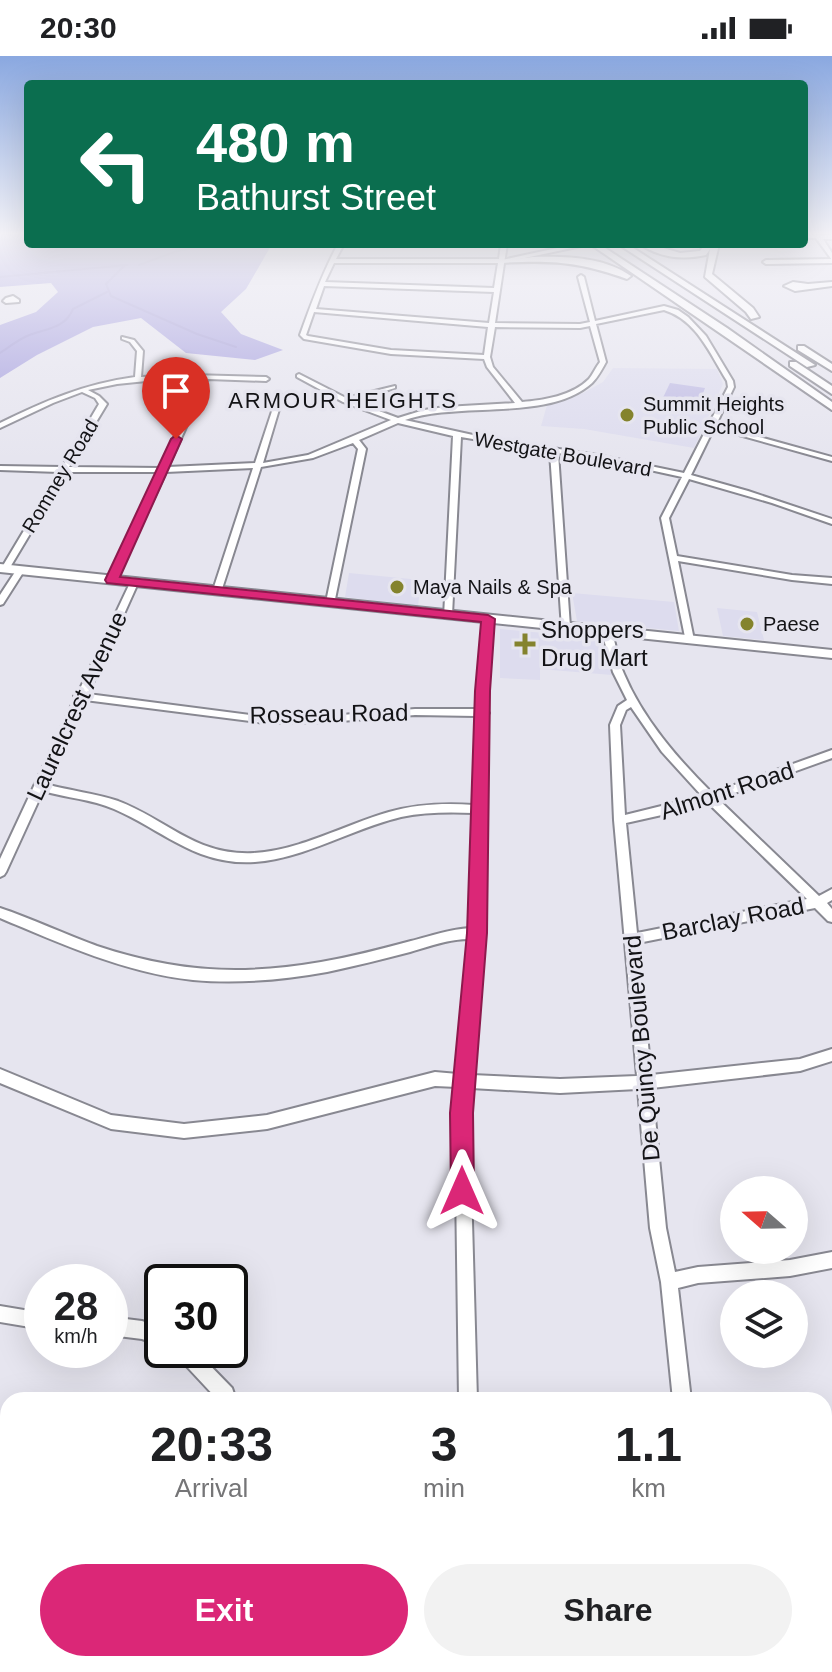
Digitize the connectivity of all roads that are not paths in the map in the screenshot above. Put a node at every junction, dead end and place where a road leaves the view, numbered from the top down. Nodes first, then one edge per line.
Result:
1 (493, 309) edge
2 (590, 309) edge
3 (655, 309) edge
4 (672, 309) edge
5 (681, 309) edge
6 (692, 309) edge
7 (709, 309) edge
8 (723, 309) edge
9 (742, 309) edge
10 (746, 309) edge
11 (311, 310) joint
12 (754, 317) junction
13 (491, 325) junction
14 (594, 325) junction
15 (124, 338) dead end
16 (761, 356) junction
17 (487, 357) junction
18 (832, 368) edge
19 (299, 376) dead end
20 (138, 378) junction
21 (205, 378) junction
22 (266, 379) dead end
23 (832, 380) edge
24 (393, 387) dead end
25 (83, 390) junction
26 (832, 391) edge
27 (280, 396) dead end
28 (345, 401) junction
29 (520, 405) junction
30 (832, 407) edge
31 (395, 420) junction
32 (0, 426) edge
33 (713, 426) junction
34 (457, 436) junction
35 (356, 441) junction
36 (554, 451) junction
37 (832, 459) edge
38 (258, 466) junction
39 (0, 468) edge
40 (64, 470) junction
41 (161, 471) junction
42 (687, 477) junction
43 (832, 522) edge
44 (674, 558) junction
45 (2, 568) edge
46 (20, 571) junction
47 (112, 580) junction
48 (832, 581) edge
49 (134, 583) junction
50 (218, 590) junction
51 (0, 602) edge
52 (331, 602) junction
53 (447, 615) junction
54 (488, 619) junction
55 (565, 627) junction
56 (607, 632) junction
57 (689, 640) junction
58 (832, 654) edge
59 (79, 696) junction
60 (632, 701) junction
61 (484, 713) junction
62 (832, 754) edge
63 (39, 786) junction
64 (712, 797) junction
65 (480, 809) junction
66 (620, 820) junction
67 (0, 872) edge
68 (832, 894) edge
69 (819, 902) junction
70 (0, 913) edge
71 (832, 917) edge
72 (477, 933) junction
73 (632, 939) junction
74 (832, 1055) edge
75 (0, 1076) edge
76 (464, 1080) junction
77 (645, 1082) junction
78 (832, 1260) edge
79 (669, 1282) junction
80 (0, 1314) edge
81 (24, 1318) edge
82 (201, 1368) edge
83 (224, 1392) edge
84 (468, 1392) edge
85 (681, 1392) edge

1 - 13 street
2 - 14 street
3 - 14 street
4 - 33 street
5 - 16 highway
6 - 16 highway
7 - 26 highway
8 - 23 highway
9 - 12 highway
10 - 12 highway
11 - 13 street
11 - 17 street
12 - 18 highway
13 - 14 street
13 - 17 street
14 - 29 street
15 - 20 street
16 - 30 highway
17 - 29 street
19 - 28 street, Westgate Boulevard
20 - 21 street
20 - 25 street
21 - 22 street
21 - 41 street
24 - 28 street
25 - 32 street
25 - 40 street, Romney Road
27 - 38 street
28 - 31 street, Westgate Boulevard
29 - 31 street
31 - 34 street, Westgate Boulevard
31 - 35 street
33 - 37 street
33 - 42 street
34 - 36 street, Westgate Boulevard
34 - 53 street
35 - 38 street
35 - 52 street
36 - 42 street, Westgate Boulevard
36 - 55 street
38 - 41 street
38 - 50 street
39 - 40 street
40 - 41 street
40 - 45 street, Romney Road
41 - 47 street
42 - 43 street, Westgate Boulevard
42 - 44 street
44 - 48 street
44 - 57 street
45 - 46 main road
46 - 47 main road
46 - 51 street
47 - 49 main road
49 - 50 main road
49 - 59 street, Laurelcrest Avenue
50 - 52 main road
52 - 53 main road
53 - 54 main road
54 - 55 main road
54 - 61 street
55 - 56 main road
56 - 57 main road
56 - 60 street
57 - 58 main road
59 - 61 street, Rosseau Road
59 - 63 street, Laurelcrest Avenue
60 - 64 street
60 - 66 street, De Quincy Boulevard
61 - 65 street
62 - 64 street, Almont Road
63 - 65 street
63 - 67 street, Laurelcrest Avenue
64 - 66 street, Almont Road
64 - 69 street
65 - 72 street
66 - 73 street, De Quincy Boulevard
68 - 69 street, Barclay Road
69 - 71 street
69 - 73 street, Barclay Road
70 - 72 street
72 - 76 street
73 - 77 street, De Quincy Boulevard
74 - 77 street
75 - 76 street
76 - 77 street
76 - 84 street
77 - 79 street, De Quincy Boulevard
78 - 79 street
79 - 85 street, De Quincy Boulevard
80 - 81 street
82 - 83 street

